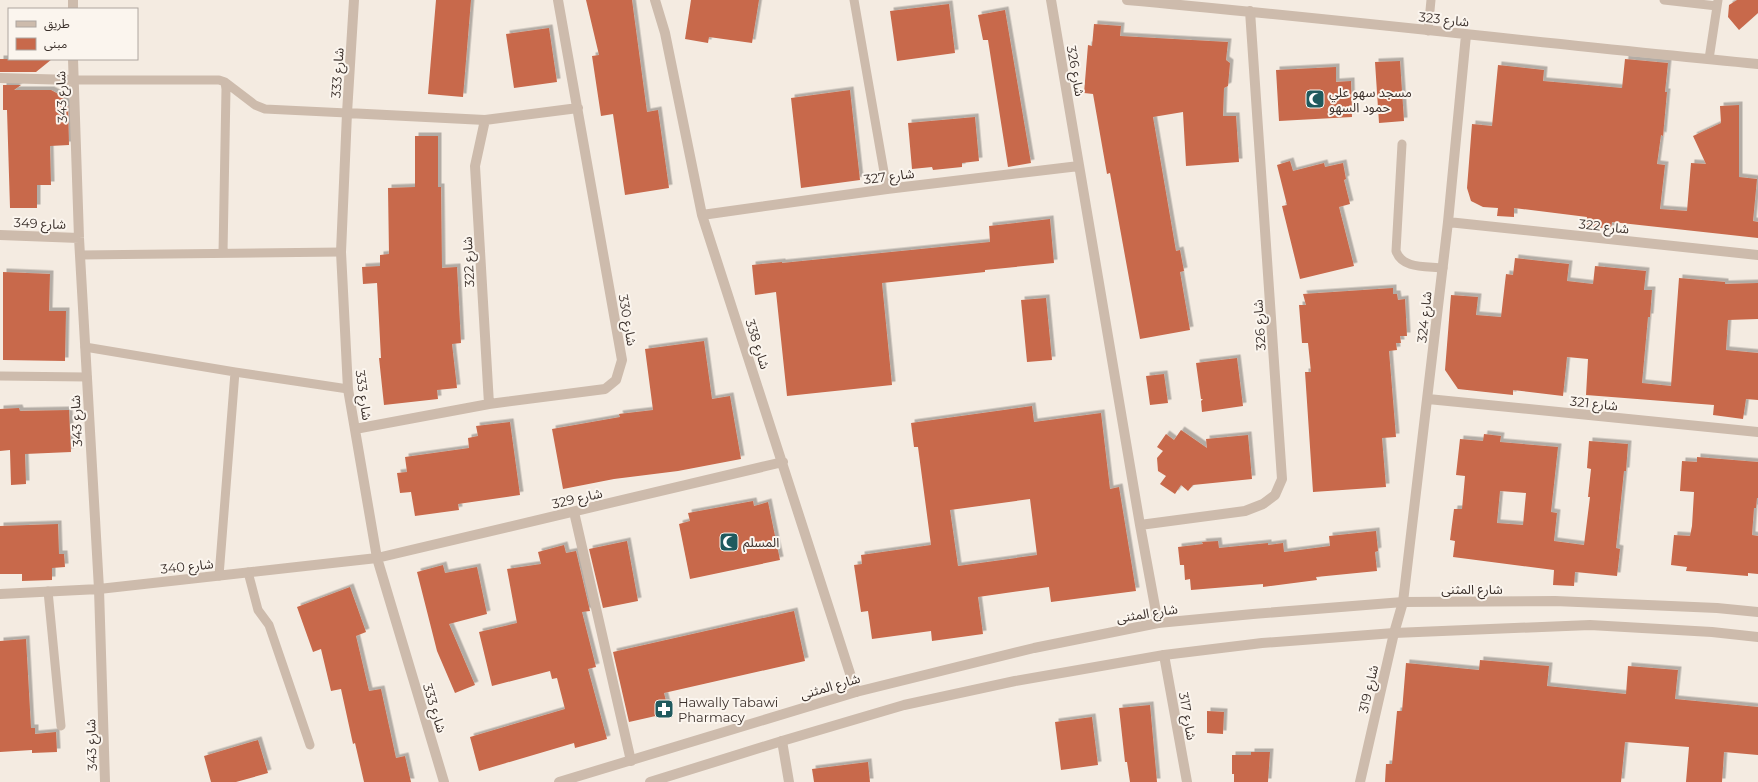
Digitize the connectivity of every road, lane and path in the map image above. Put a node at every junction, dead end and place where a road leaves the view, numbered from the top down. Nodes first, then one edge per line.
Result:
1 (354, 0) edge
2 (558, 0) edge
3 (655, 0) edge
4 (854, 0) edge
5 (1050, 0) edge
6 (1127, 0) edge
7 (1431, 0) edge
8 (1664, 0) edge
9 (1717, 3) edge
10 (1250, 11) junction
11 (1428, 31) junction
12 (1466, 35) junction
13 (1709, 59) junction
14 (73, 60) edge
15 (1758, 64) edge
16 (0, 78) edge
17 (74, 80) junction
18 (225, 82) junction
19 (578, 108) junction
20 (347, 113) junction
21 (484, 120) junction
22 (1402, 144) dead end
23 (1079, 166) junction
24 (887, 189) junction
25 (702, 215) junction
26 (1448, 222) junction
27 (0, 235) edge
28 (79, 238) junction
29 (341, 252) junction
30 (224, 253) junction
31 (80, 255) junction
32 (1758, 255) edge
33 (1443, 268) junction
34 (85, 347) junction
35 (235, 372) junction
36 (0, 376) edge
37 (87, 376) junction
38 (348, 389) junction
39 (1428, 399) junction
40 (489, 404) junction
41 (355, 428) junction
42 (1758, 432) edge
43 (783, 462) junction
44 (574, 512) junction
45 (1140, 526) junction
46 (376, 558) junction
47 (248, 572) junction
48 (219, 576) junction
49 (100, 588) junction
50 (48, 591) junction
51 (0, 594) edge
52 (1403, 602) junction
53 (1758, 612) edge
54 (1158, 623) junction
55 (1394, 633) junction
56 (1758, 637) edge
57 (1164, 655) junction
58 (856, 692) junction
59 (61, 726) dead end
60 (782, 740) junction
61 (310, 745) dead end
62 (631, 760) junction
63 (105, 782) edge
64 (444, 782) edge
65 (560, 782) edge
66 (650, 782) edge
67 (789, 782) edge
68 (1187, 782) edge
69 (1360, 782) edge

1 - 20 street, شارع 333
2 - 19 street, شارع 330
3 - 25 street, شارع 338
4 - 24 lane
5 - 23 street, شارع 326
6 - 10 street, شارع 323
7 - 11 lane
8 - 9 lane
9 - 13 lane
10 - 11 street, شارع 323
10 - 45 street, شارع 326
11 - 12 street, شارع 323
12 - 13 street, شارع 323
12 - 26 street, شارع 324
13 - 15 street, شارع 323
14 - 17 street, شارع 343
16 - 17 street
17 - 18 lane
17 - 28 street, شارع 343
18 - 20 lane
18 - 30 lane
19 - 21 street
19 - 40 street, شارع 330
20 - 21 street
20 - 29 street, شارع 333
21 - 40 street, شارع 322
22 - 33 lane
23 - 24 street, شارع 327
23 - 45 street, شارع 326
24 - 25 street, شارع 327
25 - 43 street, شارع 338
26 - 32 street, شارع 322
26 - 33 street, شارع 324
27 - 28 street, شارع 349
28 - 31 street, شارع 343
29 - 30 lane
29 - 38 street, شارع 333
30 - 31 lane
31 - 34 street, شارع 343
33 - 39 street, شارع 324
34 - 35 lane
34 - 37 street, شارع 343
35 - 38 lane
35 - 48 lane
36 - 37 lane
37 - 49 street, شارع 343
38 - 41 street, شارع 333
39 - 42 street, شارع 321
39 - 52 street, شارع 324
40 - 41 street, شارع 330
41 - 46 street, شارع 333
43 - 44 street, شارع 329
43 - 58 street, شارع 338
44 - 46 street, شارع 329
44 - 62 street
45 - 54 street, شارع 326
46 - 47 street, شارع 340
46 - 64 street, شارع 333
47 - 48 street, شارع 340
47 - 61 lane
48 - 49 street, شارع 340
49 - 50 street, شارع 340
49 - 63 street, شارع 343
50 - 51 street, شارع 340
50 - 59 lane
52 - 53 street, شارع المثنى
52 - 54 street, شارع المثنى
52 - 55 street, شارع 319
54 - 58 street, شارع المثنى
55 - 56 street
55 - 57 street
55 - 69 street, شارع 319
57 - 60 street
57 - 68 street, شارع 317
58 - 62 street, شارع المثنى
60 - 66 street
60 - 67 street
62 - 65 street, شارع المثنى

